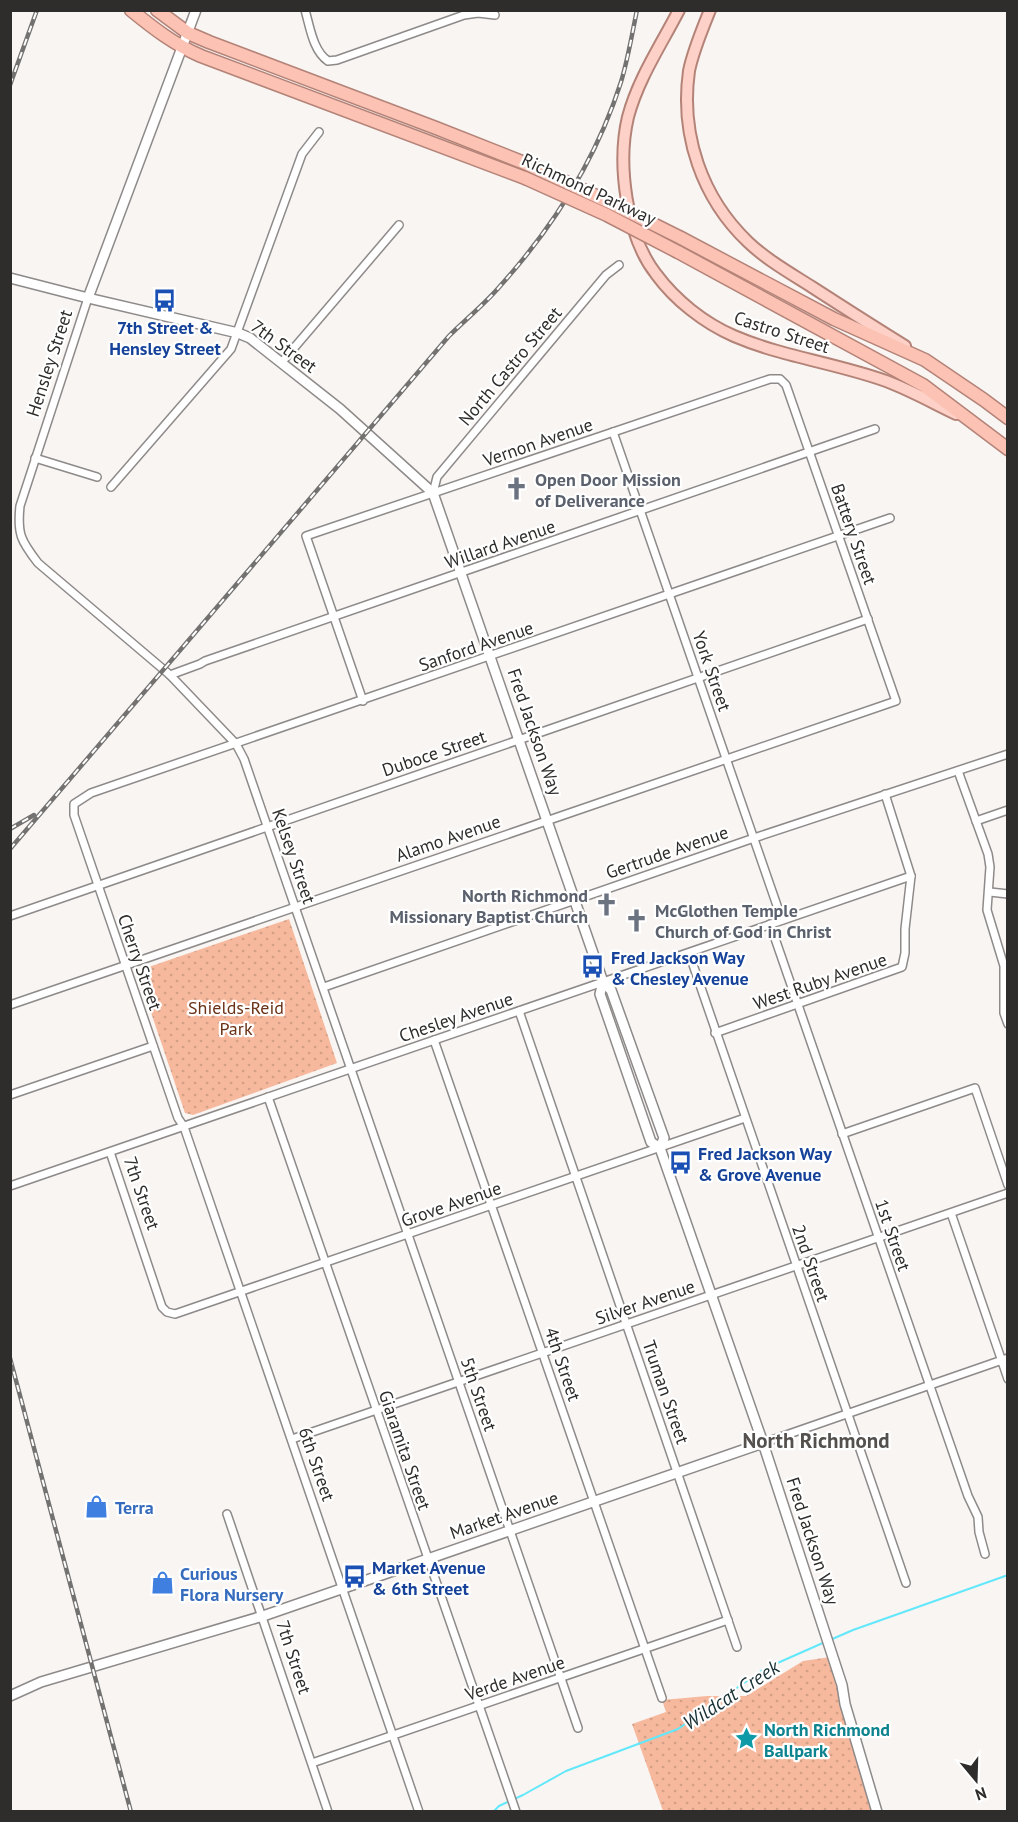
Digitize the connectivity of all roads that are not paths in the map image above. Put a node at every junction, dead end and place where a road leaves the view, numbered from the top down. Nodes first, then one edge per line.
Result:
1 (131, 10) edge
2 (157, 10) edge
3 (196, 10) edge
4 (304, 10) edge
5 (680, 10) edge
6 (710, 10) edge
7 (495, 15) dead end
8 (188, 33) junction
9 (183, 48) junction
10 (319, 132) dead end
11 (399, 225) dead end
12 (619, 265) dead end
13 (10, 278) edge
14 (88, 298) junction
15 (238, 333) junction
16 (926, 360) junction
17 (282, 362) junction
18 (780, 379) joint
19 (1008, 418) edge
20 (973, 422) junction
21 (875, 429) dead end
22 (613, 432) junction
23 (1008, 449) edge
24 (810, 453) junction
25 (35, 458) junction
26 (97, 477) dead end
27 (111, 487) dead end
28 (433, 493) junction
29 (640, 511) junction
30 (890, 518) dead end
31 (839, 536) junction
32 (462, 573) junction
33 (670, 595) junction
34 (334, 617) junction
35 (868, 619) junction
36 (490, 656) junction
37 (170, 675) junction
38 (699, 678) junction
39 (363, 701) junction
40 (896, 701) joint
41 (520, 740) junction
42 (236, 744) junction
43 (1008, 754) edge
44 (726, 759) junction
45 (958, 771) junction
46 (885, 794) junction
47 (74, 804) joint
48 (1008, 810) edge
49 (548, 820) junction
50 (976, 821) junction
51 (269, 826) junction
52 (753, 838) junction
53 (911, 876) junction
54 (99, 885) junction
55 (990, 892) junction
56 (1008, 894) edge
57 (575, 900) junction
58 (296, 907) junction
59 (10, 916) edge
60 (782, 921) junction
61 (770, 924) junction
62 (1004, 950) edge
63 (689, 953) junction
64 (125, 966) junction
65 (603, 982) junction
66 (324, 987) junction
67 (10, 1005) edge
68 (798, 1005) junction
69 (519, 1011) junction
70 (1006, 1013) edge
71 (1008, 1024) edge
72 (715, 1033) junction
73 (434, 1040) junction
74 (153, 1046) junction
75 (351, 1069) junction
76 (10, 1095) edge
77 (268, 1097) junction
78 (745, 1118) junction
79 (184, 1127) junction
80 (842, 1134) junction
81 (660, 1148) junction
82 (110, 1152) junction
83 (576, 1177) junction
84 (1008, 1185) edge
85 (10, 1186) edge
86 (1008, 1193) edge
87 (492, 1206) junction
88 (951, 1213) junction
89 (408, 1234) junction
90 (879, 1238) junction
91 (325, 1263) junction
92 (796, 1266) junction
93 (241, 1292) junction
94 (711, 1295) junction
95 (167, 1312) joint
96 (627, 1324) junction
97 (543, 1353) junction
98 (1004, 1359) edge
99 (1008, 1379) edge
100 (459, 1383) junction
101 (929, 1386) junction
102 (376, 1411) junction
103 (848, 1414) junction
104 (292, 1439) junction
105 (763, 1443) junction
106 (677, 1472) junction
107 (594, 1501) junction
108 (227, 1514) dead end
109 (510, 1530) junction
110 (986, 1554) dead end
111 (427, 1559) junction
112 (906, 1583) dead end
113 (344, 1588) junction
114 (262, 1616) junction
115 (728, 1620) junction
116 (737, 1647) dead end
117 (645, 1648) junction
118 (561, 1678) junction
119 (10, 1696) edge
120 (662, 1698) dead end
121 (478, 1706) junction
122 (578, 1728) dead end
123 (393, 1735) junction
124 (312, 1763) junction
125 (516, 1810) edge
126 (328, 1812) edge
127 (419, 1812) edge
128 (877, 1812) edge

1 - 9 highway, Richmond Parkway
2 - 8 highway, Richmond Parkway
3 - 8 street, Hensley Street
4 - 7 street
5 - 20 main road, Castro Street
6 - 16 main road
8 - 9 street, Hensley Street
8 - 16 highway, Richmond Parkway, bridge
9 - 14 street, Hensley Street
9 - 20 highway, Richmond Parkway, bridge
10 - 15 street
11 - 17 street
12 - 28 street, North Castro Street
13 - 14 street, 7th Street
14 - 15 street, 7th Street
14 - 25 street, Hensley Street
15 - 17 street, 7th Street
15 - 27 street
16 - 19 highway, Richmond Parkway
17 - 28 street, 7th Street
18 - 22 street, Vernon Avenue
18 - 24 street, Battery Street
20 - 23 highway, Richmond Parkway
21 - 24 street, Willard Avenue
22 - 28 street, Vernon Avenue
22 - 29 street, York Street
24 - 29 street, Willard Avenue
24 - 31 street, Battery Street
25 - 26 street
25 - 37 street, Hensley Street
28 - 32 street, Fred Jackson Way
28 - 34 street, Vernon Avenue
29 - 32 street, Willard Avenue
29 - 33 street, York Street
30 - 31 street, Sanford Avenue
31 - 33 street, Sanford Avenue
31 - 35 street, Battery Street
32 - 34 street, Willard Avenue
32 - 36 street, Fred Jackson Way
33 - 36 street, Sanford Avenue
33 - 38 street, York Street
34 - 37 street, Willard Avenue
34 - 39 street
35 - 38 street, Duboce Street
35 - 40 street, Battery Street
36 - 39 street, Sanford Avenue
36 - 41 street, Fred Jackson Way
37 - 42 street, Kelsey Street
38 - 41 street, Duboce Street
38 - 44 street, York Street
39 - 42 street, Sanford Avenue
40 - 44 street, Alamo Avenue
41 - 49 street, Fred Jackson Way
41 - 51 street, Duboce Street
42 - 47 street, Sanford Avenue
42 - 51 street, Kelsey Street
43 - 45 street, Gertrude Avenue
44 - 49 street, Alamo Avenue
44 - 52 street, York Street
45 - 46 street, Gertrude Avenue
45 - 50 street
46 - 52 street, Gertrude Avenue
46 - 53 street, West Ruby Avenue
47 - 54 street, Cherry Street
48 - 50 street
49 - 57 street, Fred Jackson Way
49 - 58 street, Alamo Avenue
50 - 55 street
51 - 54 street, Duboce Street
51 - 58 street, Kelsey Street
52 - 57 street, Gertrude Avenue
52 - 60 street, York Street
53 - 60 street, Chesley Avenue
53 - 68 street, West Ruby Avenue
54 - 59 street, Duboce Street
54 - 64 street, Cherry Street
55 - 56 street
55 - 62 street
57 - 65 street, Fred Jackson Way
57 - 66 street, Gertrude Avenue
58 - 64 street, Alamo Avenue
58 - 66 street, Kelsey Street
60 - 61 street, Chesley Avenue
61 - 63 street, Chesley Avenue
61 - 68 street, 1st Street
62 - 70 street
63 - 65 street, Chesley Avenue
63 - 72 street, 2nd Street
64 - 67 street, Alamo Avenue
64 - 74 street, Cherry Street
65 - 69 street, Chesley Avenue
65 - 81 street, Fred Jackson Way
66 - 75 street, Kelsey Street
68 - 72 street, West Ruby Avenue
68 - 80 street, 1st Street
69 - 73 street, Chesley Avenue
69 - 83 street, Truman Street
70 - 71 street
72 - 78 street, 2nd Street
73 - 75 street, Chesley Avenue
73 - 87 street, 4th Street
74 - 76 street
74 - 79 street, Cherry Street
75 - 77 street, Chesley Avenue
75 - 89 street, 5th Street
77 - 79 street, Chesley Avenue
77 - 91 street, Giaramita Street
78 - 81 street, Grove Avenue
78 - 92 street, 2nd Street
79 - 82 street, Chesley Avenue
79 - 93 street, 6th Street
80 - 84 street
80 - 90 street, 1st Street
81 - 83 street, Grove Avenue
81 - 94 street, Fred Jackson Way
82 - 85 street, Chesley Avenue
82 - 95 street, 7th Street
83 - 87 street, Grove Avenue
83 - 96 street, Truman Street
86 - 88 street, Silver Avenue
87 - 89 street, Grove Avenue
87 - 97 street, 4th Street
88 - 90 street, Silver Avenue
88 - 98 street
89 - 91 street, Grove Avenue
89 - 100 street, 5th Street
90 - 92 street, Silver Avenue
90 - 101 street, 1st Street
91 - 93 street, Grove Avenue
91 - 102 street, Giaramita Street
92 - 94 street, Silver Avenue
92 - 103 street, 2nd Street
93 - 95 street, Grove Avenue
93 - 104 street, 6th Street
94 - 96 street, Silver Avenue
94 - 105 street, Fred Jackson Way
96 - 97 street, Silver Avenue
96 - 106 street, Truman Street
97 - 100 street, Silver Avenue
97 - 107 street, 4th Street
98 - 99 street
98 - 101 street, Market Avenue
100 - 102 street, Silver Avenue
100 - 109 street, 5th Street
101 - 103 street, Market Avenue
101 - 110 street, 1st Street
102 - 104 street, Silver Avenue
102 - 111 street, Giaramita Street
103 - 105 street, Market Avenue
103 - 112 street, 2nd Street
104 - 113 street, 6th Street
105 - 106 street, Market Avenue
105 - 128 street, Fred Jackson Way
106 - 107 street, Market Avenue
106 - 115 street, Truman Street
107 - 109 street, Market Avenue
107 - 117 street, 4th Street
108 - 114 street, 7th Street
109 - 111 street, Market Avenue
109 - 118 street, 5th Street
111 - 113 street, Market Avenue
111 - 121 street, Giaramita Street
113 - 114 street, Market Avenue
113 - 123 street, 6th Street
114 - 119 street, Market Avenue
114 - 124 street, 7th Street
115 - 116 street, Truman Street
115 - 117 street, Verde Avenue
117 - 118 street, Verde Avenue
117 - 120 street, 4th Street
118 - 121 street, Verde Avenue
118 - 122 street, 5th Street
121 - 123 street, Verde Avenue
121 - 125 street, Giaramita Street
123 - 124 street, Verde Avenue
123 - 127 street, 6th Street
124 - 126 street, 7th Street

